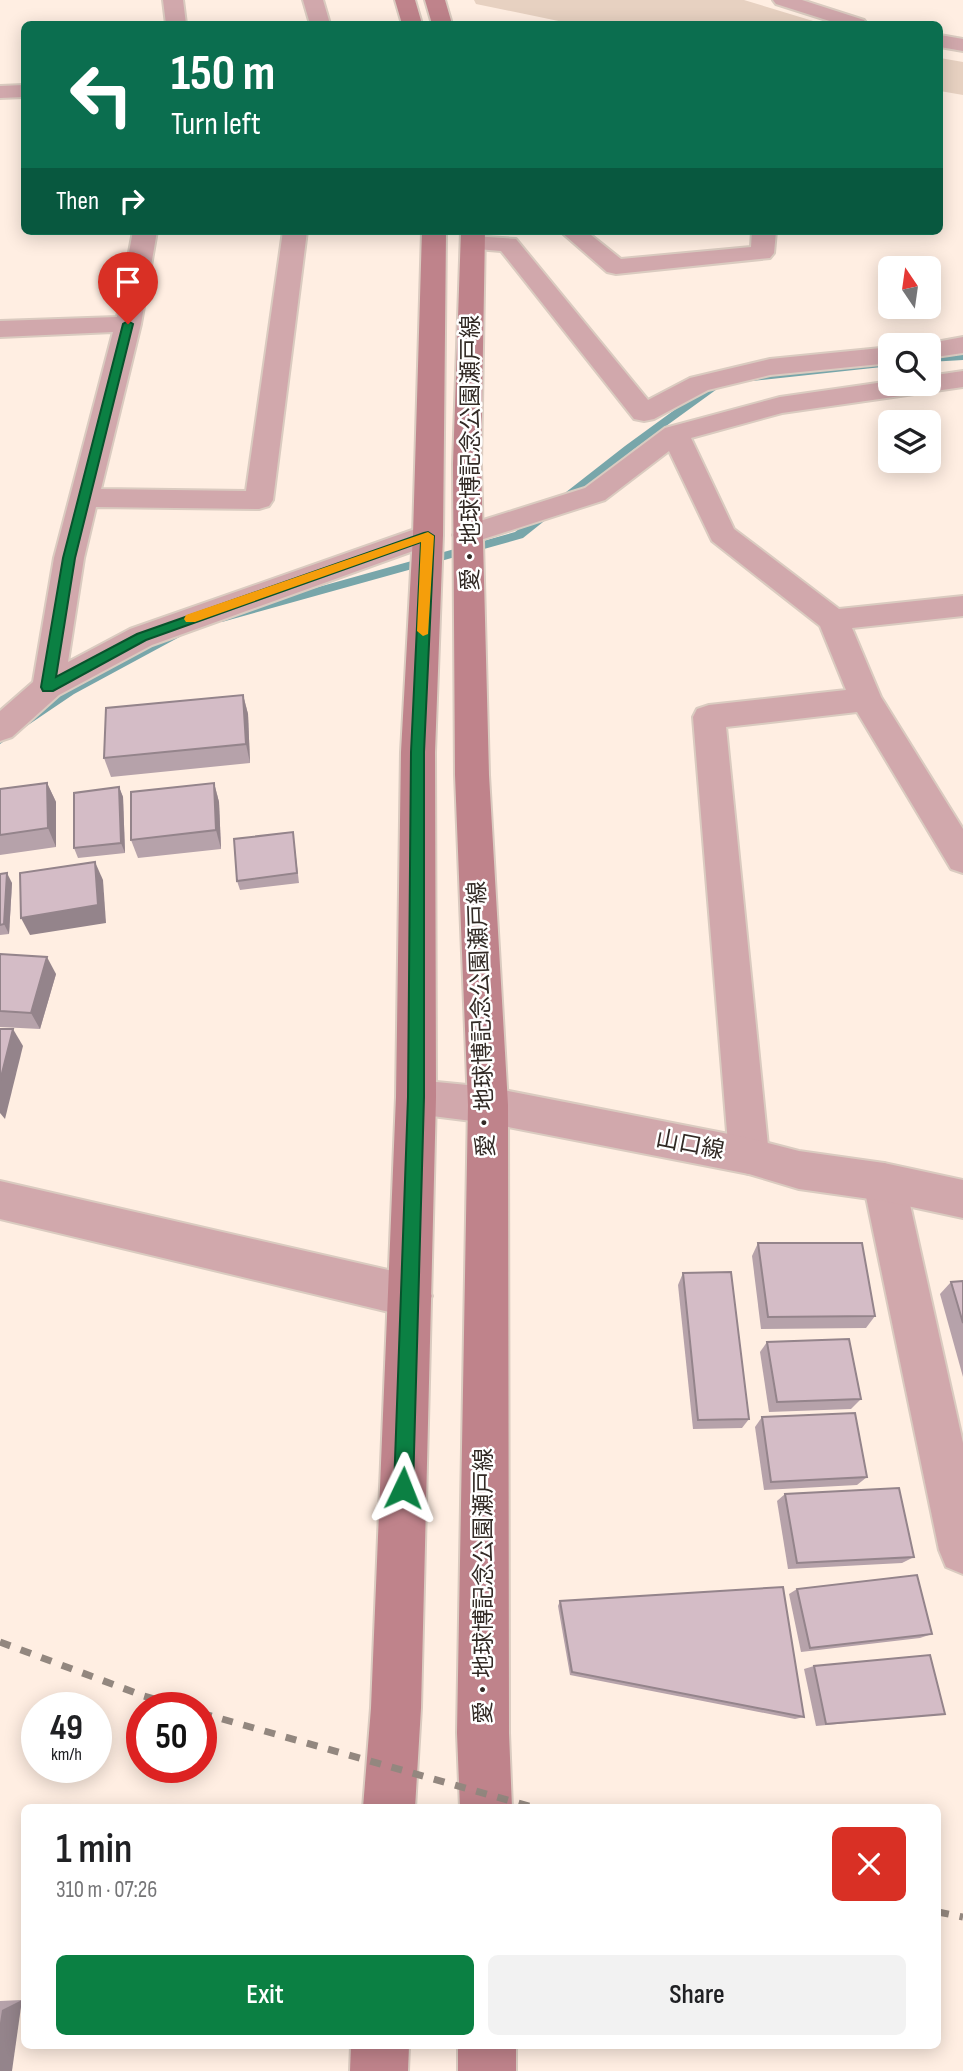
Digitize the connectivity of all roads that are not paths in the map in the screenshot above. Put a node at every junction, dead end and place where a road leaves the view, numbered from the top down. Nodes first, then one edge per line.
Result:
1 (173, 0) edge
2 (313, 0) edge
3 (405, 0) edge
4 (436, 0) edge
5 (783, 0) edge
6 (176, 21) edge
7 (319, 21) edge
8 (411, 21) edge
9 (441, 21) edge
10 (848, 21) edge
11 (943, 42) edge
12 (963, 45) edge
13 (21, 91) edge
14 (0, 92) edge
15 (144, 235) edge
16 (294, 235) edge
17 (434, 235) edge
18 (577, 235) edge
19 (764, 235) edge
20 (473, 237) edge
21 (128, 324) junction
22 (0, 328) edge
23 (963, 345) edge
24 (941, 348) edge
25 (878, 356) edge
26 (963, 379) edge
27 (675, 434) junction
28 (84, 498) junction
29 (468, 535) junction
30 (428, 536) junction
31 (963, 606) edge
32 (833, 620) junction
33 (48, 687) junction
34 (866, 699) junction
35 (0, 729) edge
36 (963, 859) edge
37 (416, 1097) junction
38 (488, 1105) junction
39 (749, 1156) junction
40 (884, 1182) junction
41 (963, 1199) edge
42 (0, 1200) edge
43 (410, 1296) junction
44 (963, 1550) edge
45 (389, 1804) edge
46 (486, 1804) edge
47 (380, 2049) edge
48 (487, 2049) edge
49 (379, 2071) edge
50 (487, 2071) edge

1 - 6 street
2 - 7 street
3 - 8 main road
4 - 9 main road
5 - 10 street
11 - 12 street
13 - 14 street
15 - 21 street
16 - 28 street
17 - 30 main road, 愛・地球博記念公園瀬戸線
18 - 19 street
20 - 25 street
20 - 29 main road, 愛・地球博記念公園瀬戸線
21 - 22 street
21 - 28 street
23 - 24 street
26 - 27 street
27 - 29 street
27 - 32 street
28 - 33 street
29 - 38 main road, 愛・地球博記念公園瀬戸線
30 - 33 street
30 - 37 main road, 愛・地球博記念公園瀬戸線
31 - 32 street
32 - 34 street
33 - 35 street
34 - 36 street
34 - 39 street
37 - 38 street, 山口線
37 - 43 main road, 愛・地球博記念公園瀬戸線
38 - 39 street, 山口線
38 - 46 main road, 愛・地球博記念公園瀬戸線
39 - 40 street, 山口線
40 - 41 street, 山口線
40 - 44 street
42 - 43 street
43 - 45 main road, 愛・地球博記念公園瀬戸線
47 - 49 main road
48 - 50 main road

